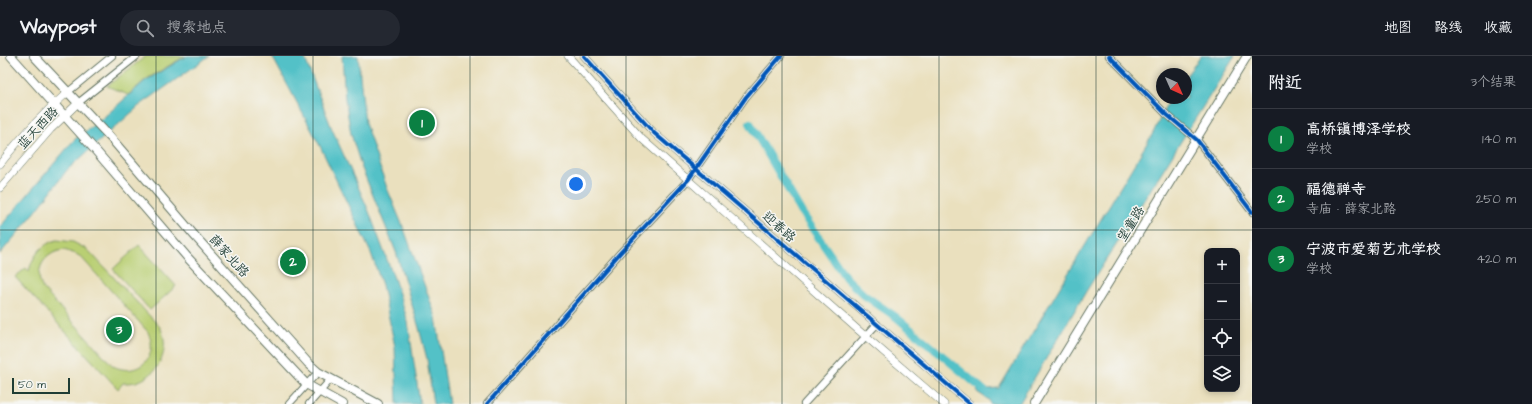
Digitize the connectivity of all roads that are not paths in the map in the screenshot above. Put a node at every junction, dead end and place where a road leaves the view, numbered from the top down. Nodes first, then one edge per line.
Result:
1 (11, 56) edge
2 (34, 56) edge
3 (112, 56) edge
4 (137, 56) edge
5 (568, 56) edge
6 (584, 56) edge
7 (781, 56) edge
8 (1109, 56) edge
9 (1247, 56) edge
10 (68, 92) junction
11 (54, 103) junction
12 (78, 103) junction
13 (65, 115) junction
14 (1197, 140) junction
15 (0, 164) edge
16 (695, 168) junction
17 (688, 180) junction
18 (0, 188) edge
19 (1252, 212) edge
20 (877, 324) junction
21 (865, 336) junction
22 (318, 372) junction
23 (331, 379) junction
24 (306, 384) junction
25 (320, 392) junction
26 (289, 404) edge
27 (309, 404) edge
28 (342, 404) edge
29 (378, 404) edge
30 (487, 404) edge
31 (804, 404) edge
32 (944, 404) edge
33 (970, 404) edge
34 (1034, 404) edge

1 - 11 main road
2 - 10 main road, 薛家北路
3 - 10 street
4 - 12 street
5 - 17 street, 迎春路
6 - 16 street, 迎春路
7 - 16 street
8 - 14 street
9 - 14 main road, 望童路
10 - 11 street, 蓝天西路
10 - 12 main road, 薛家北路
11 - 13 main road
11 - 15 street, 蓝天西路
12 - 13 street, 蓝天西路
12 - 22 main road, 薛家北路
13 - 18 street, 蓝天西路
13 - 24 main road
14 - 19 street
14 - 34 main road, 望童路
16 - 17 street
16 - 20 street, 迎春路
17 - 21 street, 迎春路
17 - 30 street
20 - 21 street
20 - 33 street, 迎春路
21 - 31 street
21 - 32 street, 迎春路
22 - 23 main road, 薛家北路
22 - 24 street
23 - 25 street
23 - 29 main road, 薛家北路
24 - 25 main road
24 - 26 street
25 - 27 street
25 - 28 main road

